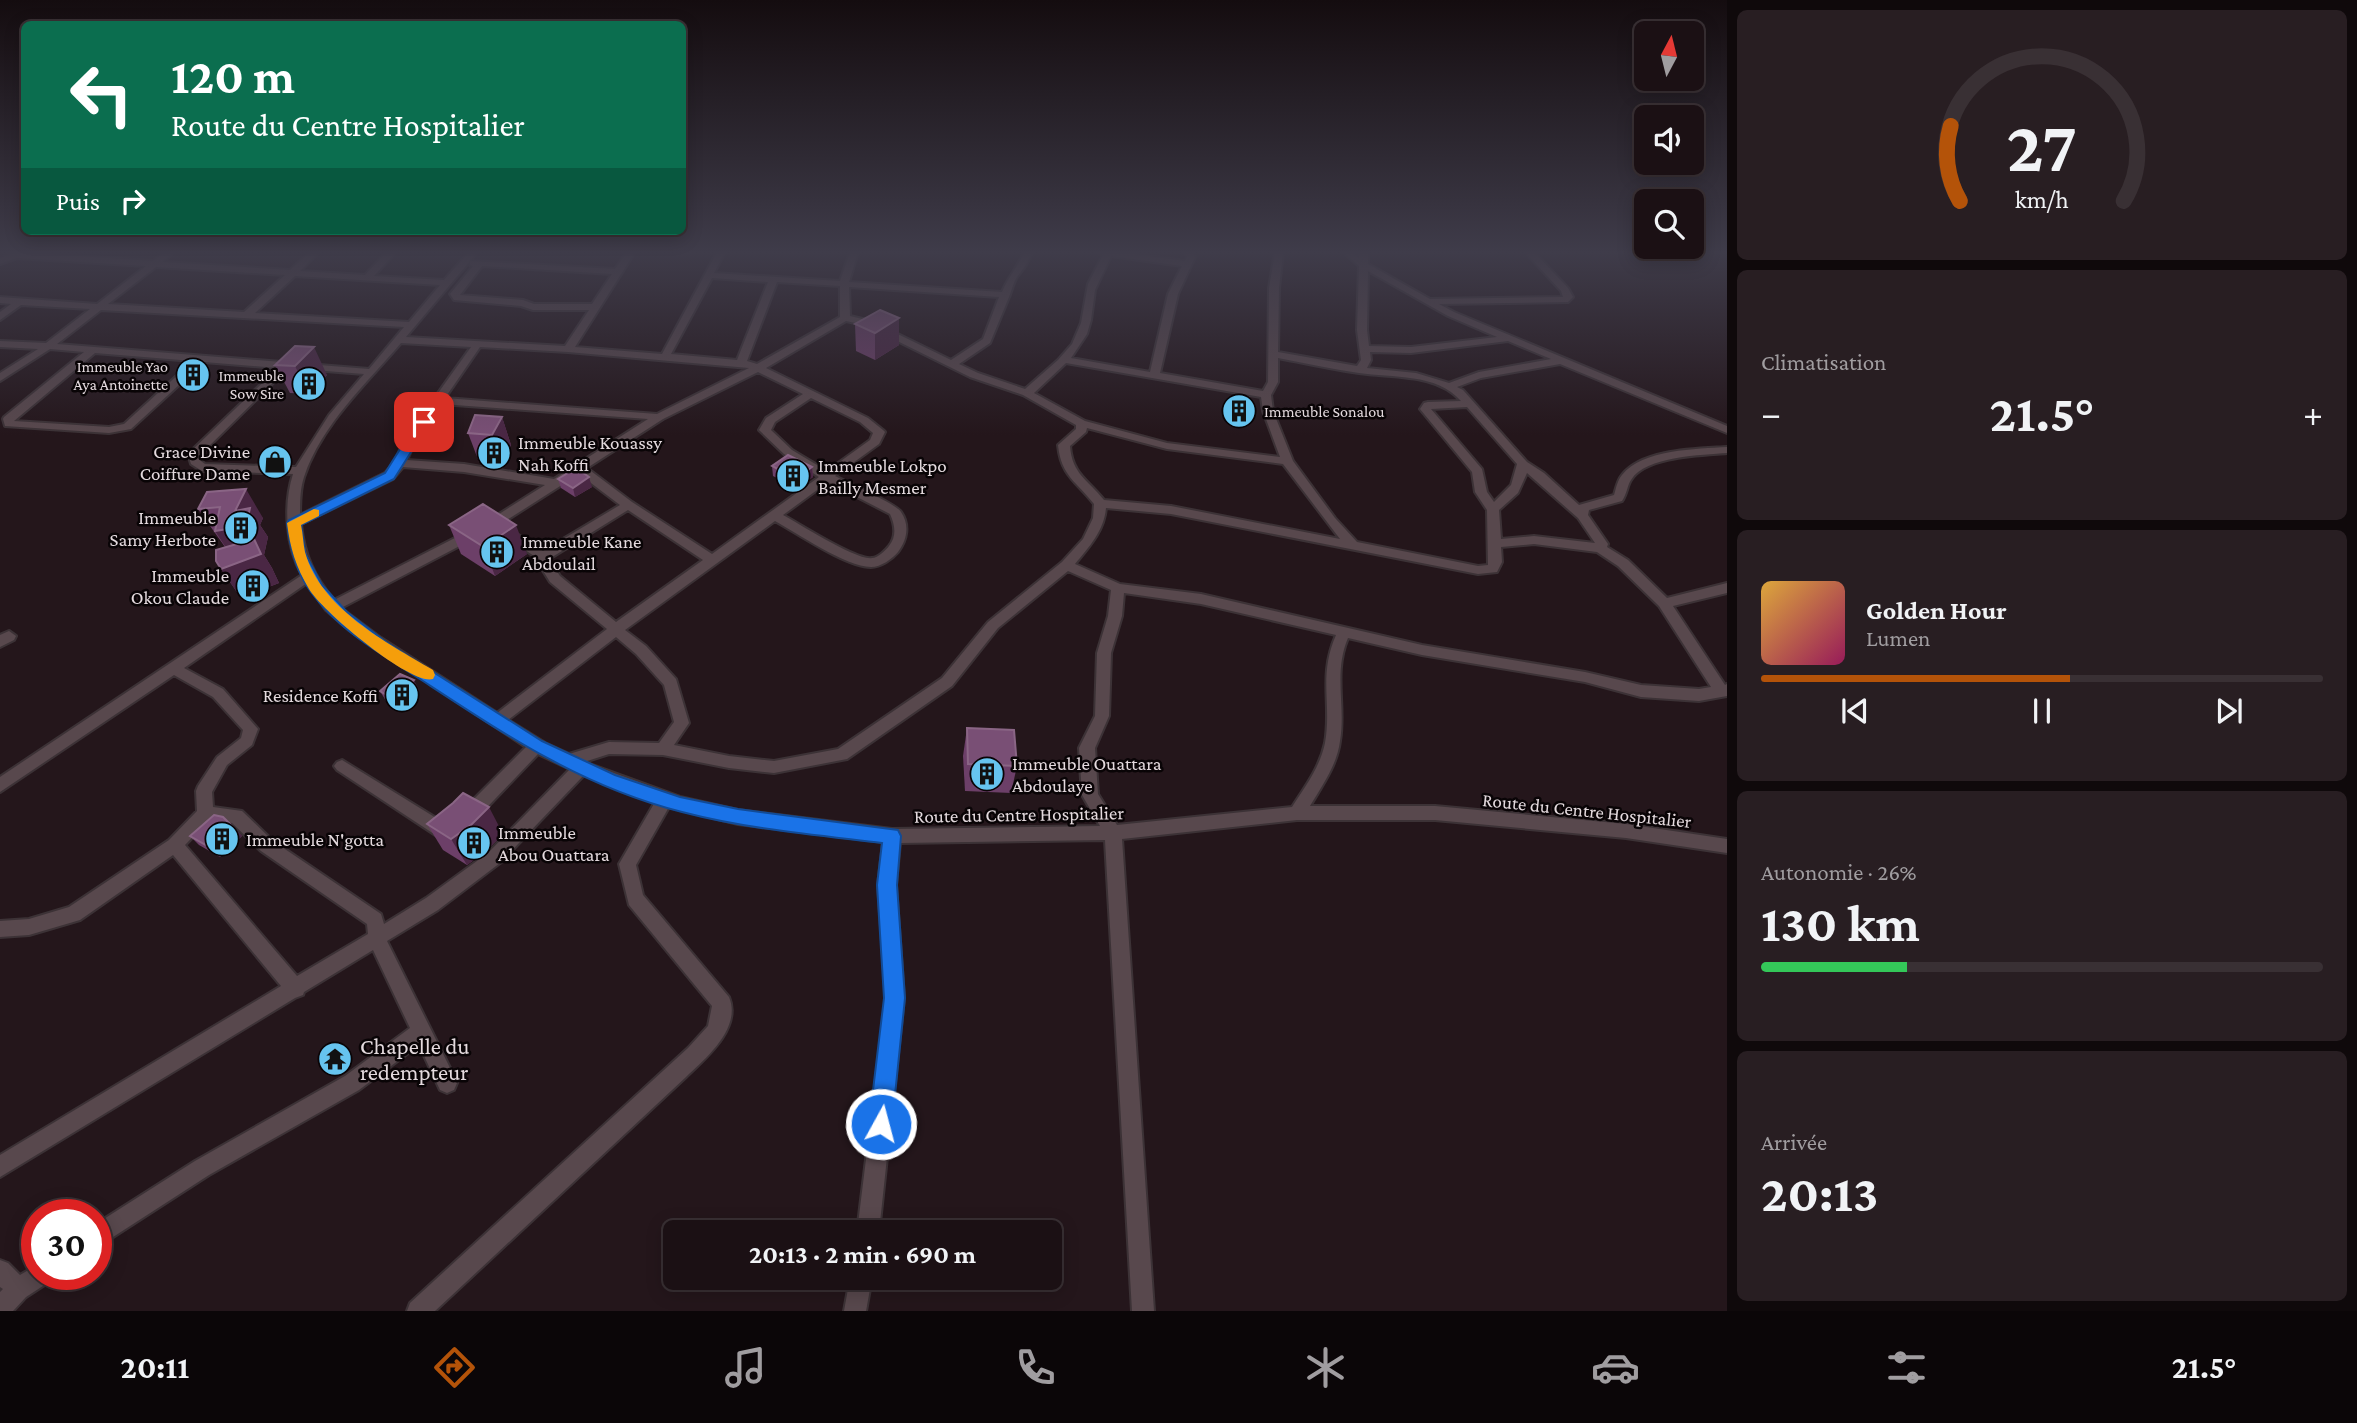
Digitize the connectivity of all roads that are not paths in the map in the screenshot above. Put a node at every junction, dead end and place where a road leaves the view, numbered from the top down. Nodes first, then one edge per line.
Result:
1 (90, 313) edge
2 (235, 313) edge
3 (421, 313) edge
4 (590, 313) edge
5 (689, 313) edge
6 (760, 313) edge
7 (845, 313) edge
8 (999, 313) edge
9 (1087, 313) edge
10 (1168, 313) edge
11 (1274, 313) edge
12 (1362, 313) edge
13 (1450, 313) edge
14 (248, 314) joint
15 (845, 318) junction
16 (411, 325) junction
17 (1510, 339) junction
18 (398, 340) junction
19 (0, 344) edge
20 (477, 345) junction
21 (48, 346) junction
22 (568, 349) junction
23 (1366, 349) junction
24 (92, 350) junction
25 (1273, 354) junction
26 (665, 357) junction
27 (201, 359) junction
28 (1064, 360) junction
29 (1559, 361) junction
30 (741, 363) junction
31 (951, 364) junction
32 (286, 365) junction
33 (756, 367) junction
34 (1360, 370) junction
35 (371, 372) junction
36 (1154, 376) junction
37 (0, 379) edge
38 (1449, 386) junction
39 (1027, 393) junction
40 (810, 394) junction
41 (1266, 395) junction
42 (439, 401) junction
43 (1470, 404) junction
44 (659, 417) junction
45 (1081, 423) junction
46 (1727, 430) edge
47 (1727, 450) edge
48 (1287, 461) junction
49 (400, 463) junction
50 (1523, 464) junction
51 (580, 469) junction
52 (300, 471) junction
53 (826, 476) junction
54 (556, 482) junction
55 (1100, 504) junction
56 (628, 505) junction
57 (1493, 509) junction
58 (774, 514) junction
59 (1582, 515) junction
60 (294, 523) junction
61 (492, 524) junction
62 (1352, 544) junction
63 (1495, 544) junction
64 (1600, 548) junction
65 (540, 559) junction
66 (712, 560) junction
67 (1067, 565) junction
68 (309, 576) junction
69 (1118, 588) junction
70 (1727, 588) edge
71 (1664, 603) junction
72 (331, 607) junction
73 (616, 630) junction
74 (1344, 632) junction
75 (173, 668) junction
76 (1723, 690) edge
77 (498, 720) junction
78 (536, 746) junction
79 (663, 749) junction
80 (575, 764) junction
81 (342, 766) dead end
82 (0, 785) edge
83 (665, 800) junction
84 (205, 813) junction
85 (1297, 813) junction
86 (1113, 833) junction
87 (892, 836) junction
88 (175, 845) junction
89 (1727, 846) edge
90 (0, 929) edge
91 (377, 939) junction
92 (296, 989) junction
93 (422, 1031) junction
94 (447, 1083) dead end
95 (0, 1167) edge
96 (869, 1220) edge
97 (112, 1227) edge
98 (0, 1271) edge
99 (21, 1287) edge
100 (18, 1289) junction
101 (859, 1290) edge
102 (0, 1309) edge
103 (418, 1311) edge
104 (855, 1311) edge
105 (1143, 1311) edge

1 - 21 street
2 - 14 street
3 - 16 street, Route du Centre Hospitalier
4 - 22 street
5 - 26 street
6 - 30 street
7 - 15 street
8 - 31 street
9 - 28 street
10 - 36 street
11 - 25 street
12 - 23 street
13 - 17 street
14 - 16 street
15 - 31 street
15 - 33 street
16 - 18 street, Route du Centre Hospitalier
17 - 23 street
17 - 29 street
18 - 20 street
18 - 35 street, Route du Centre Hospitalier
19 - 21 street
20 - 22 street
20 - 42 street
21 - 24 street
21 - 37 street
22 - 26 street
23 - 34 street
24 - 27 street
24 - 27 street
25 - 34 street
25 - 41 street
26 - 30 street
27 - 32 street
28 - 36 street
28 - 39 street
29 - 38 street
29 - 46 street
30 - 33 street
31 - 39 street
32 - 35 street
32 - 52 street
33 - 40 street
33 - 44 street
34 - 38 street
35 - 52 street, Route du Centre Hospitalier
36 - 41 street
38 - 43 street
39 - 45 street
40 - 53 street
40 - 53 street
41 - 48 street
42 - 44 street
42 - 49 street
43 - 50 street
43 - 57 street
44 - 51 street
45 - 48 street
45 - 55 street
47 - 59 street
48 - 62 street
49 - 54 street
49 - 60 street
50 - 57 street
50 - 59 street
51 - 54 street
51 - 56 street
52 - 60 street, Route du Centre Hospitalier
53 - 58 street
53 - 58 street
54 - 61 street
55 - 62 street
55 - 67 street
56 - 65 street
56 - 66 street
57 - 63 street
58 - 66 street
59 - 64 street
60 - 68 street, Route du Centre Hospitalier
61 - 65 street
61 - 72 street
62 - 63 street
63 - 64 street
64 - 71 street
65 - 73 street
66 - 73 street
67 - 69 street
67 - 79 street
68 - 72 street, Route du Centre Hospitalier
68 - 75 street
69 - 74 street
69 - 86 street
70 - 71 street
71 - 76 street
72 - 77 street, Route du Centre Hospitalier
73 - 77 street
73 - 79 street
74 - 76 street
74 - 85 street
75 - 82 street
75 - 84 street
77 - 78 street, Route du Centre Hospitalier
78 - 80 street, Route du Centre Hospitalier
78 - 81 street
79 - 80 street
80 - 83 street, Route du Centre Hospitalier
80 - 91 street
83 - 87 street, Route du Centre Hospitalier
83 - 103 street
84 - 88 street
84 - 91 street
85 - 86 street, Route du Centre Hospitalier
85 - 89 street, Route du Centre Hospitalier
86 - 87 street, Route du Centre Hospitalier
86 - 105 street
87 - 96 street
88 - 90 street
88 - 92 street
91 - 92 street
91 - 93 street
92 - 95 street
93 - 94 street
93 - 97 street
98 - 100 street
99 - 100 street
100 - 102 street
101 - 104 street

